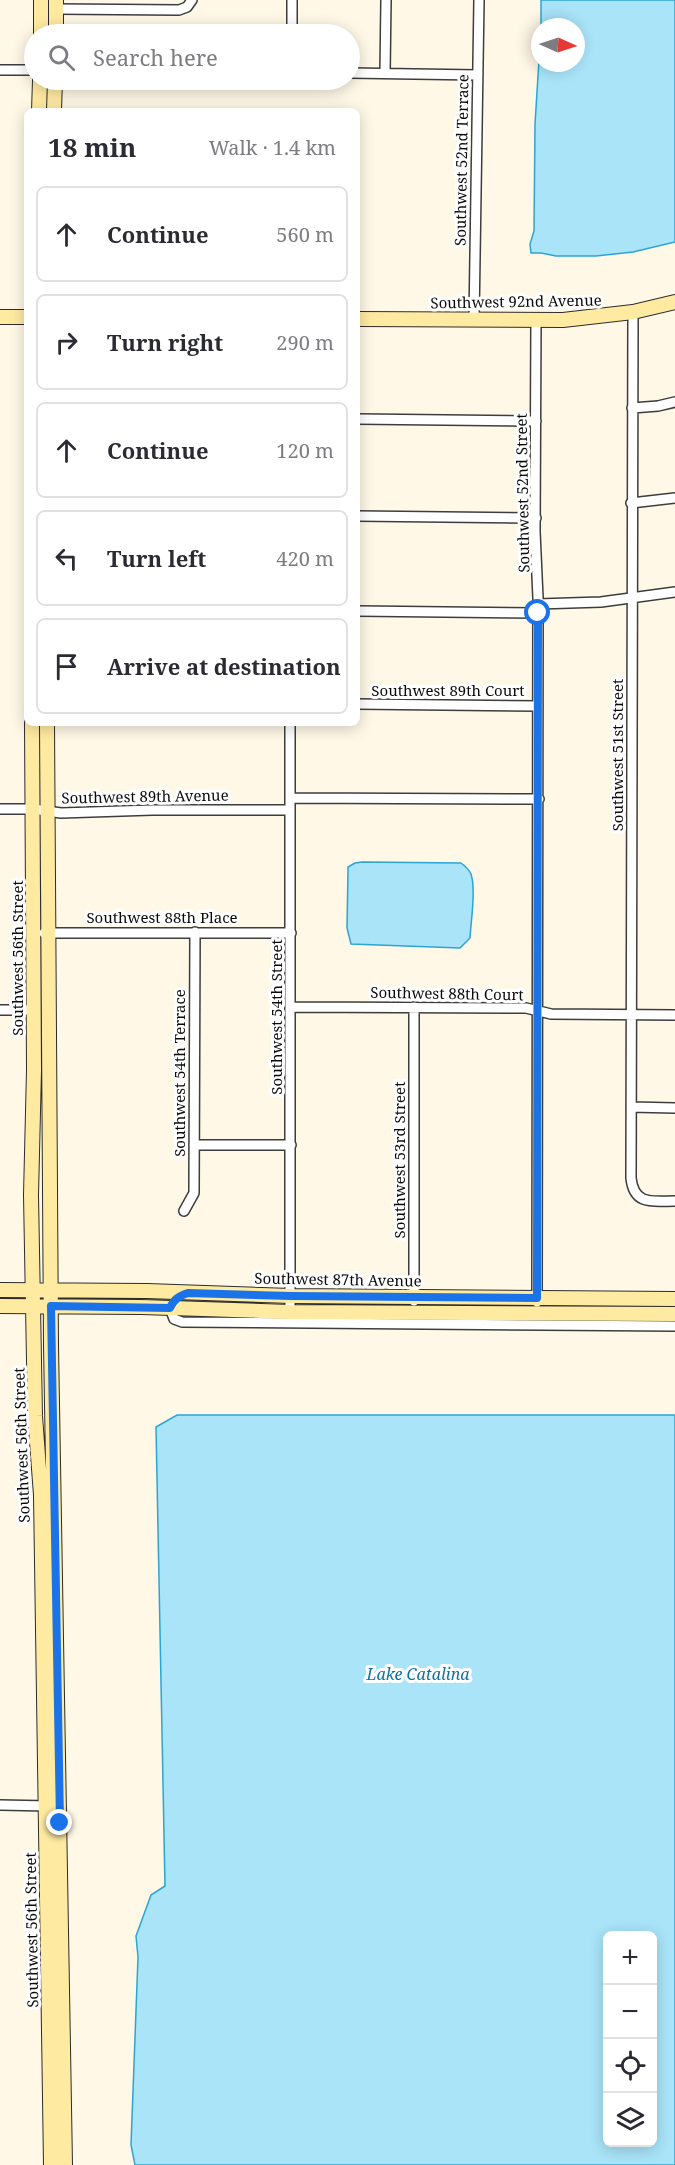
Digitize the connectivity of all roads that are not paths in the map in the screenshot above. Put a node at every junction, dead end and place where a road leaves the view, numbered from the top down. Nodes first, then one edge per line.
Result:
1 (41, 0) edge
2 (292, 0) edge
3 (386, 0) edge
4 (479, 0) edge
5 (191, 2) edge
6 (56, 5) edge
7 (41, 24) edge
8 (56, 24) edge
9 (292, 24) edge
10 (0, 70) edge
11 (24, 70) edge
12 (360, 73) edge
13 (385, 73) junction
14 (478, 75) junction
15 (40, 90) edge
16 (55, 90) edge
17 (39, 108) edge
18 (54, 108) edge
19 (675, 302) edge
20 (633, 312) junction
21 (0, 317) edge
22 (24, 317) edge
23 (360, 319) edge
24 (474, 320) junction
25 (536, 320) junction
26 (675, 402) edge
27 (632, 408) junction
28 (360, 419) edge
29 (536, 421) junction
30 (675, 498) edge
31 (631, 503) junction
32 (360, 516) edge
33 (536, 518) junction
34 (675, 592) edge
35 (632, 599) junction
36 (538, 609) junction
37 (360, 612) edge
38 (360, 704) edge
39 (538, 706) junction
40 (32, 726) edge
41 (47, 726) edge
42 (290, 726) edge
43 (290, 798) junction
44 (539, 799) junction
45 (0, 808) edge
46 (33, 809) junction
47 (290, 810) junction
48 (48, 812) junction
49 (48, 932) junction
50 (195, 932) junction
51 (33, 933) junction
52 (291, 933) junction
53 (290, 1007) junction
54 (414, 1007) junction
55 (0, 1010) edge
56 (33, 1010) junction
57 (538, 1011) junction
58 (632, 1014) junction
59 (675, 1014) edge
60 (631, 1107) junction
61 (675, 1108) edge
62 (194, 1145) junction
63 (291, 1145) junction
64 (675, 1201) edge
65 (184, 1211) dead end
66 (0, 1290) edge
67 (33, 1291) junction
68 (51, 1291) junction
69 (188, 1293) junction
70 (291, 1296) junction
71 (414, 1297) junction
72 (537, 1298) junction
73 (655, 1299) junction
74 (675, 1299) edge
75 (0, 1306) edge
76 (33, 1306) junction
77 (51, 1306) junction
78 (170, 1308) junction
79 (290, 1312) junction
80 (414, 1312) junction
81 (537, 1313) junction
82 (675, 1314) edge
83 (654, 1320) junction
84 (675, 1326) edge
85 (42, 1598) junction
86 (57, 1598) junction
87 (0, 1805) edge
88 (45, 1806) junction
89 (60, 1806) junction
90 (49, 2075) junction
91 (64, 2075) junction
92 (51, 2165) edge
93 (65, 2165) edge

1 - 7 main road
2 - 9 street
3 - 13 street
4 - 14 street, Southwest 52nd Terrace
5 - 6 street
6 - 8 main road
10 - 11 street
12 - 13 street
13 - 14 street
14 - 24 street, Southwest 52nd Terrace
15 - 17 main road
16 - 18 main road
19 - 20 main road, Southwest 92nd Avenue
20 - 25 main road, Southwest 92nd Avenue
20 - 27 street, Southwest 51st Street
21 - 22 main road
23 - 24 main road, Southwest 92nd Avenue
24 - 25 main road, Southwest 92nd Avenue
25 - 29 street, Southwest 52nd Street
26 - 27 street
27 - 31 street, Southwest 51st Street
28 - 29 street
29 - 33 street, Southwest 52nd Street
30 - 31 street
31 - 35 street, Southwest 51st Street
32 - 33 street
33 - 36 street, Southwest 52nd Street
34 - 35 street
35 - 36 street
35 - 58 street, Southwest 51st Street
36 - 37 street
36 - 39 street, Southwest 52nd Street
38 - 39 street, Southwest 89th Court
39 - 44 street, Southwest 52nd Street
40 - 46 main road, Southwest 56th Street
41 - 48 main road, Southwest 56th Street
42 - 43 street, Southwest 54th Street
43 - 44 street
43 - 47 street, Southwest 54th Street
44 - 57 street, Southwest 52nd Street
45 - 46 street, Southwest 89th Avenue
46 - 48 street, Southwest 89th Avenue
46 - 51 main road, Southwest 56th Street
47 - 48 street, Southwest 89th Avenue
47 - 52 street, Southwest 54th Street
48 - 49 main road, Southwest 56th Street
49 - 50 street, Southwest 88th Place
49 - 51 street, Southwest 88th Place
49 - 68 main road, Southwest 56th Street
50 - 52 street, Southwest 88th Place
50 - 62 street, Southwest 54th Terrace
51 - 56 main road, Southwest 56th Street
52 - 53 street, Southwest 54th Street
53 - 54 street, Southwest 88th Court
53 - 63 street, Southwest 54th Street
54 - 57 street, Southwest 88th Court
54 - 71 street, Southwest 53rd Street
55 - 56 street
56 - 67 main road, Southwest 56th Street
57 - 58 street, Southwest 88th Court
57 - 72 street, Southwest 52nd Street
58 - 59 street, Southwest 88th Court
58 - 60 street, Southwest 51st Street
60 - 61 street
60 - 64 street, Southwest 51st Street
62 - 63 street
62 - 65 street, Southwest 54th Terrace
63 - 70 street, Southwest 54th Street
66 - 67 main road, Southwest 87th Avenue
67 - 68 main road, Southwest 87th Avenue
67 - 76 main road, Southwest 56th Street
68 - 69 main road, Southwest 87th Avenue
68 - 77 main road, Southwest 56th Street
69 - 70 main road, Southwest 87th Avenue
69 - 78 main road
70 - 71 main road, Southwest 87th Avenue
70 - 79 street, Southwest 54th Street
71 - 72 main road, Southwest 87th Avenue
71 - 80 street, Southwest 53rd Street
72 - 73 main road, Southwest 87th Avenue
72 - 81 street, Southwest 52nd Street
73 - 74 main road, Southwest 87th Avenue
73 - 83 main road
75 - 76 main road
76 - 77 main road
76 - 85 main road, Southwest 56th Street
77 - 78 main road
77 - 86 main road, Southwest 56th Street
78 - 79 main road
78 - 83 street
79 - 80 main road
80 - 81 main road
81 - 83 main road
82 - 83 main road
83 - 84 street
85 - 86 main road
85 - 88 main road, Southwest 56th Street
86 - 89 main road, Southwest 56th Street
87 - 88 street
88 - 89 street
88 - 90 main road, Southwest 56th Street
89 - 91 main road, Southwest 56th Street
90 - 91 main road
90 - 92 main road, Southwest 56th Street
91 - 93 main road, Southwest 56th Street

